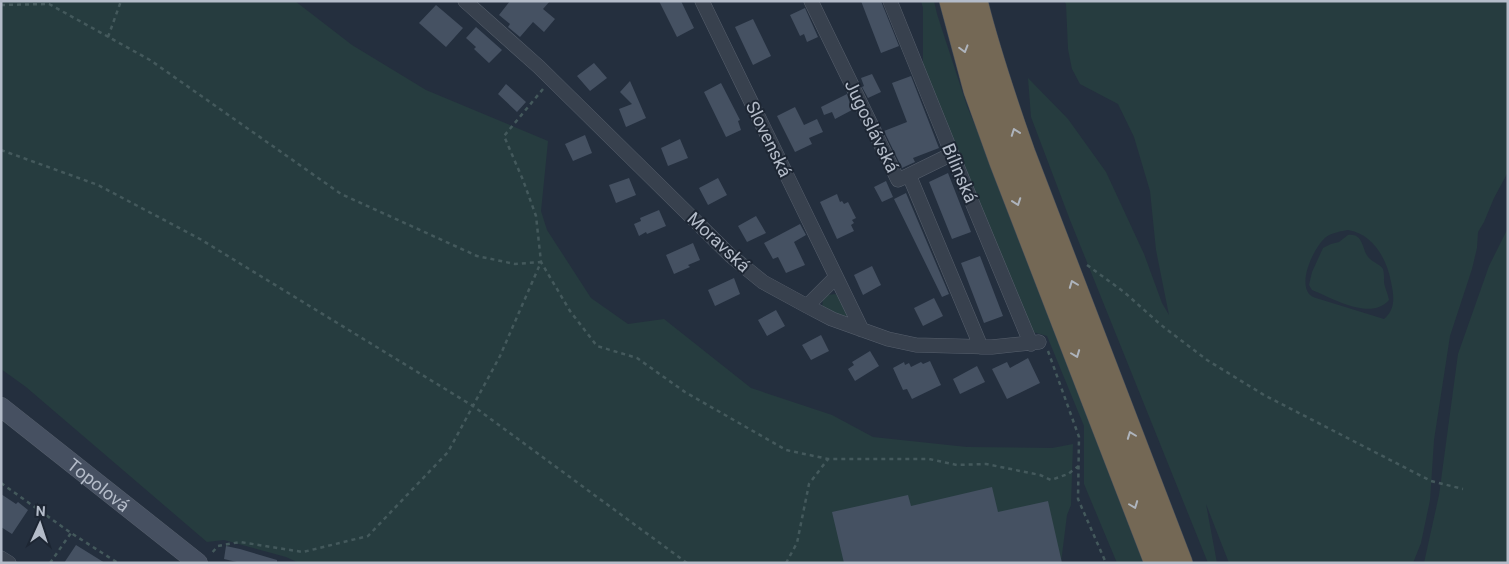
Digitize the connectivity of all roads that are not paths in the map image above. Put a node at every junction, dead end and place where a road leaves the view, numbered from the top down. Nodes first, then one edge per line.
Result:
1 (465, 1) edge
2 (702, 1) edge
3 (811, 1) edge
4 (890, 1) edge
5 (952, 1) edge
6 (975, 1) edge
7 (481, 6) edge
8 (952, 154) junction
9 (909, 175) junction
10 (836, 277) junction
11 (807, 306) junction
12 (862, 330) junction
13 (1035, 343) joint
14 (982, 347) junction
15 (1, 407) edge
16 (1, 558) edge
17 (203, 560) edge
18 (9, 563) edge
19 (1157, 563) edge
20 (1180, 563) edge

1 - 7 street, Moravská
2 - 10 street, Slovenská
3 - 9 street, Jugoslávská
4 - 8 street, Bílinská
5 -> 19 highway
20 -> 6 highway
7 - 11 street, Moravská
8 - 9 street
8 - 13 street, Bílinská
9 - 14 street, Jugoslávská
10 - 11 street
10 - 12 street, Slovenská
11 - 12 street, Moravská
12 - 14 street, Moravská
13 - 14 street, Moravská
15 - 17 street, Topolová
16 - 18 street

